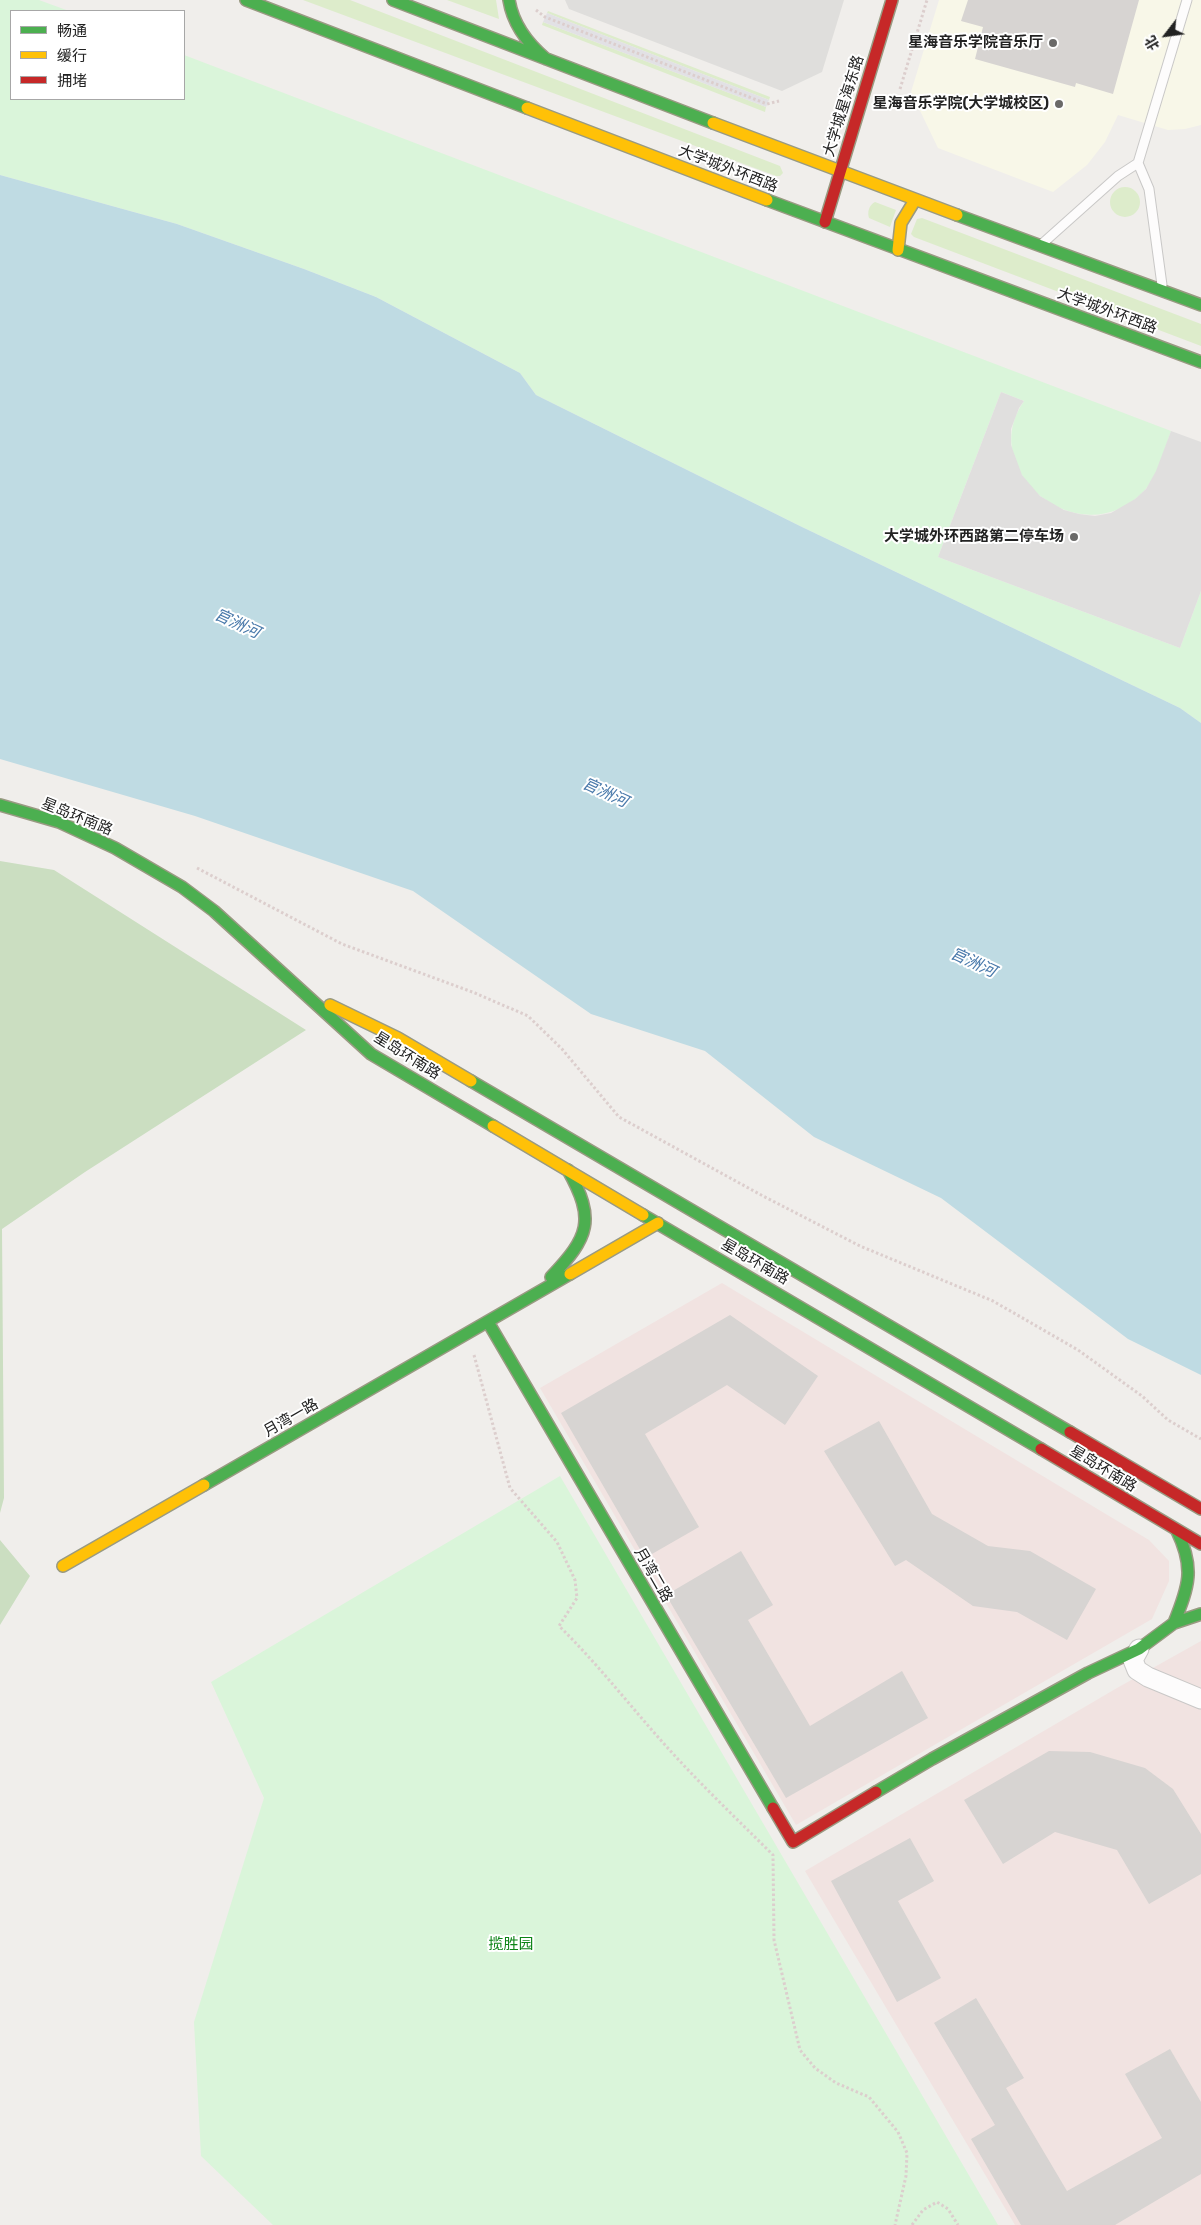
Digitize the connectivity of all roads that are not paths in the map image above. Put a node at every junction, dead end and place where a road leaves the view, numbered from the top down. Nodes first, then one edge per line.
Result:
1 (246, 0) edge
2 (392, 0) edge
3 (509, 0) edge
4 (892, 0) edge
5 (1187, 0) edge
6 (546, 59) junction
7 (1138, 163) junction
8 (840, 172) junction
9 (915, 200) junction
10 (824, 222) junction
11 (1040, 246) junction
12 (898, 250) junction
13 (1163, 291) junction
14 (1201, 305) edge
15 (1201, 362) edge
16 (0, 805) edge
17 (305, 992) junction
18 (568, 1170) junction
19 (658, 1223) junction
20 (533, 1296) junction
21 (488, 1322) junction
22 (1201, 1509) edge
23 (1177, 1531) junction
24 (1201, 1544) edge
25 (63, 1566) dead end
26 (1201, 1614) edge
27 (1174, 1623) junction
28 (1139, 1649) junction
29 (1201, 1699) edge

1 - 10 main road, 大学城外环西路
2 - 6 main road
3 - 6 main road
4 - 8 main road, 大学城星海东路
5 - 7 lane
6 - 8 main road
7 - 11 lane
7 - 13 lane
8 - 9 main road
8 - 10 main road, 大学城星海东路
9 - 11 main road
9 - 12 main road
10 - 12 main road, 大学城外环西路
11 - 13 main road
12 - 15 main road, 大学城外环西路
13 - 14 main road
16 - 17 main road, 星岛环南路
17 - 18 main road, 星岛环南路
17 - 22 main road, 星岛环南路
18 - 19 main road, 星岛环南路
18 - 20 main road, 月湾一路
19 - 20 main road, 月湾一路
19 - 23 main road, 星岛环南路
20 - 21 main road, 月湾一路
21 - 25 main road, 月湾一路
21 - 28 main road, 月湾二路
23 - 24 main road, 星岛环南路
23 - 27 main road
26 - 27 main road
27 - 28 main road
28 - 29 street

